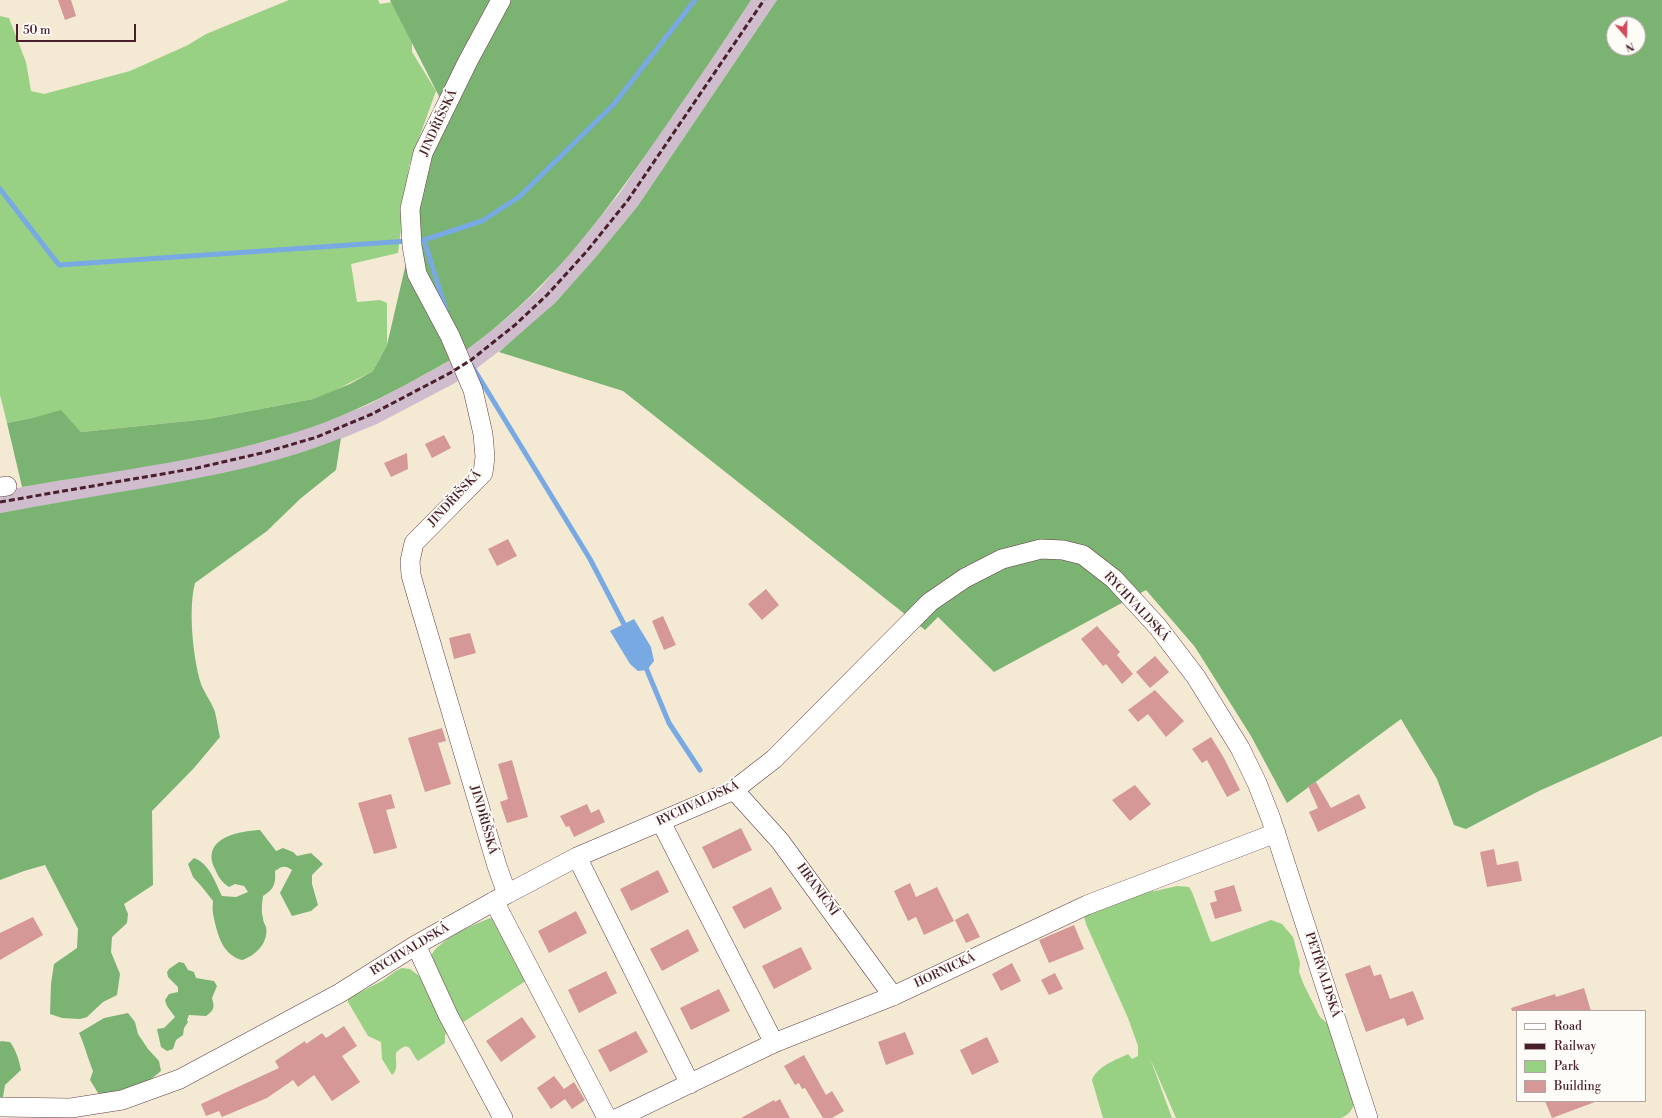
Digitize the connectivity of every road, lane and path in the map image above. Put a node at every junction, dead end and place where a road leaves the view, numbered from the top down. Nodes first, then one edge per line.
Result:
1 (501, 0) edge
2 (734, 790) junction
3 (661, 822) junction
4 (1276, 833) junction
5 (577, 857) junction
6 (500, 897) junction
7 (416, 945) junction
8 (893, 996) junction
9 (774, 1043) junction
10 (690, 1084) junction
11 (0, 1108) edge
12 (503, 1118) edge
13 (607, 1118) edge
14 (618, 1118) edge
15 (1368, 1118) edge

1 - 6 street, JINDŘIŠSKÁ
2 - 3 street, RYCHVALDSKÁ
2 - 4 street, RYCHVALDSKÁ
2 - 8 street, HRANIČNÍ
3 - 5 street, RYCHVALDSKÁ
3 - 9 street
4 - 8 street, HORNICKÁ
4 - 15 street, PETŘVALDSKÁ
5 - 6 street, RYCHVALDSKÁ
5 - 10 street
6 - 7 street, RYCHVALDSKÁ
6 - 13 street, JINDŘIŠSKÁ
7 - 11 street, RYCHVALDSKÁ
7 - 12 street
8 - 9 street, HORNICKÁ
9 - 10 street, HORNICKÁ
10 - 14 street, HORNICKÁ

